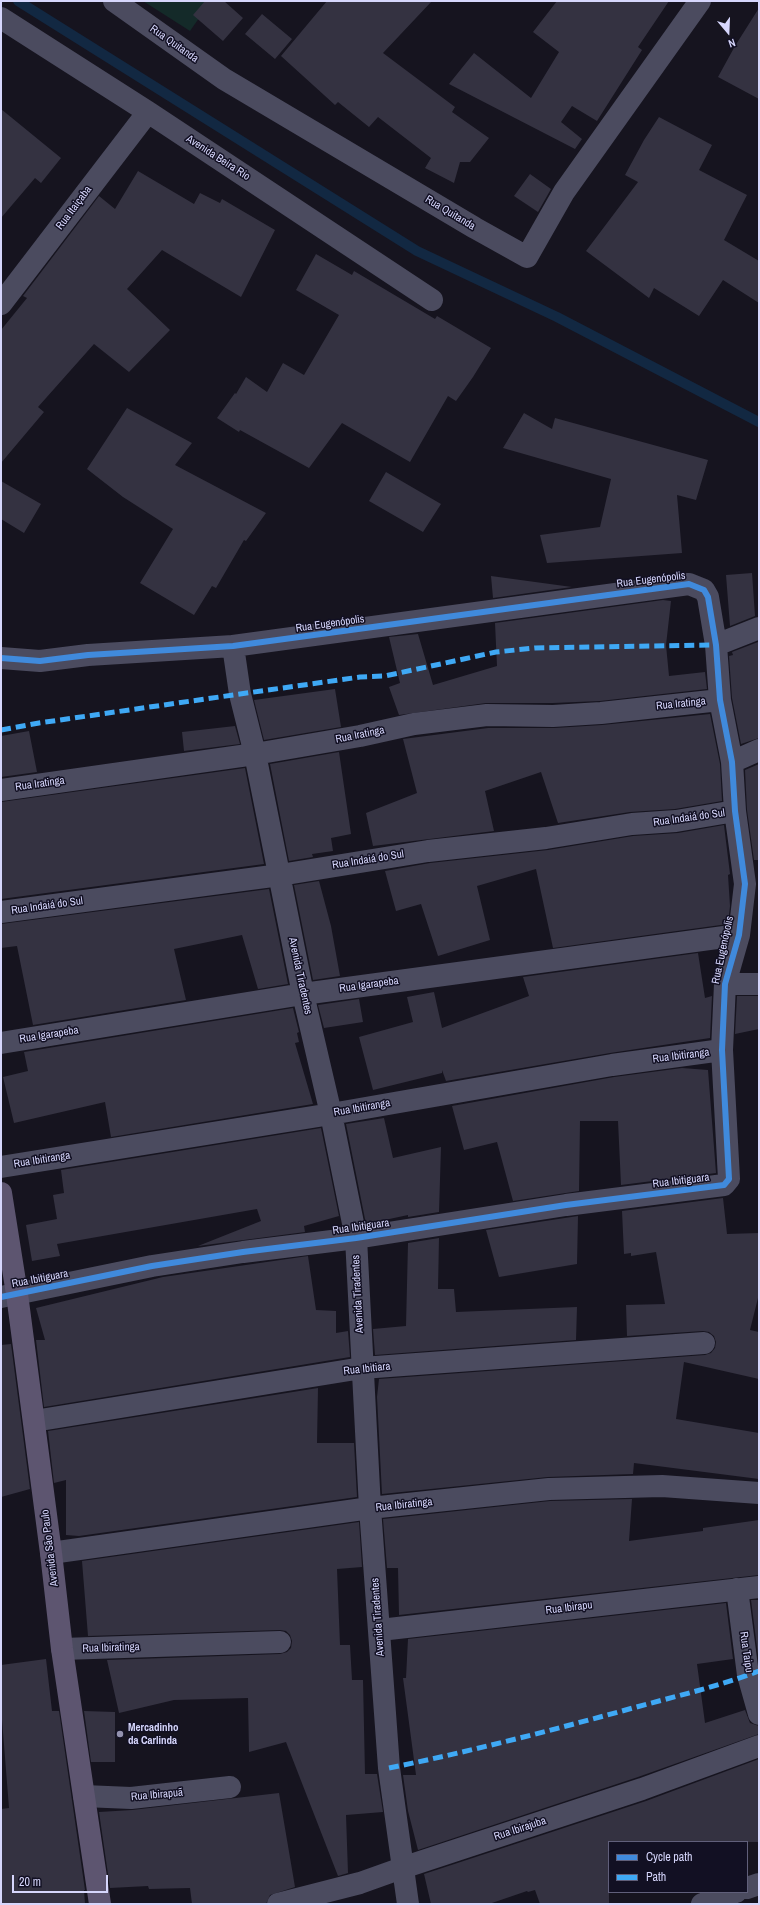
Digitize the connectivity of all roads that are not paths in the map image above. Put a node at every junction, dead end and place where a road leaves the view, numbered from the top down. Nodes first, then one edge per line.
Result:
1 (114, 1) edge
2 (700, 1) edge
3 (1, 18) edge
4 (148, 112) junction
5 (432, 300) dead end
6 (1, 304) edge
7 (759, 628) edge
8 (233, 646) junction
9 (716, 646) junction
10 (1, 658) edge
11 (720, 700) junction
12 (759, 750) edge
13 (255, 754) junction
14 (732, 762) junction
15 (1, 790) edge
16 (735, 811) junction
17 (280, 875) junction
18 (752, 881) edge
19 (1, 912) edge
20 (739, 936) junction
21 (725, 984) junction
22 (759, 984) edge
23 (303, 994) junction
24 (1, 1043) edge
25 (722, 1050) junction
26 (331, 1114) junction
27 (1, 1167) edge
28 (724, 1185) joint
29 (1, 1193) edge
30 (356, 1238) junction
31 (9, 1295) edge
32 (704, 1343) dead end
33 (362, 1368) junction
34 (34, 1421) junction
35 (759, 1493) edge
36 (370, 1508) junction
37 (51, 1553) junction
38 (759, 1587) edge
39 (737, 1589) junction
40 (380, 1630) junction
41 (280, 1642) dead end
42 (62, 1649) junction
43 (759, 1714) edge
44 (759, 1746) edge
45 (230, 1787) dead end
46 (84, 1796) junction
47 (402, 1868) junction
48 (759, 1884) edge
49 (748, 1888) edge
50 (733, 1893) edge
51 (100, 1904) edge
52 (278, 1904) edge
53 (408, 1904) edge
54 (702, 1904) edge

1 - 2 street, Rua Quitanda
3 - 4 street, Avenida Beira Rio
4 - 5 street, Avenida Beira Rio
4 - 6 street, Rua Itaiçaba
7 - 9 street
8 - 9 street, Rua Eugenópolis
8 - 10 street, Rua Eugenópolis
8 - 13 street, Avenida Tiradentes
9 - 11 street, Rua Eugenópolis
11 - 13 street, Rua Iratinga
11 - 14 street, Rua Eugenópolis
12 - 14 street
13 - 15 street, Rua Iratinga
13 - 17 street, Avenida Tiradentes
14 - 16 street, Rua Eugenópolis
16 - 17 street, Rua Indaiá do Sul
16 - 18 street, Rua Eugenópolis
17 - 19 street, Rua Indaiá do Sul
17 - 23 street, Avenida Tiradentes
18 - 20 street, Rua Eugenópolis
20 - 21 street, Rua Eugenópolis
20 - 23 street, Rua Igarapeba
21 - 22 street
21 - 25 street, Rua Eugenópolis
23 - 24 street, Rua Igarapeba
23 - 26 street, Avenida Tiradentes
25 - 26 street, Rua Ibitiranga
25 - 28 street, Rua Eugenópolis
26 - 27 street, Rua Ibitiranga
26 - 30 street, Avenida Tiradentes
28 - 30 street, Rua Ibitiguara
29 - 31 main road, Avenida São Paulo
30 - 31 street, Rua Ibitiguara
30 - 33 street, Avenida Tiradentes
31 - 34 main road, Avenida São Paulo
32 - 33 street, Rua Ibitiara
33 - 34 street, Rua Ibitiara
33 - 36 street, Avenida Tiradentes
34 - 37 main road, Avenida São Paulo
35 - 36 street, Rua Ibiratinga
36 - 37 street, Rua Ibiratinga
36 - 40 street, Avenida Tiradentes
37 - 42 main road, Avenida São Paulo
38 - 39 street, Rua Ibirapu
39 - 40 street, Rua Ibirapu
39 - 43 street, Rua Taipu
40 - 47 street, Avenida Tiradentes
41 - 42 street, Rua Ibiratinga
42 - 46 main road, Avenida São Paulo
44 - 47 street, Rua Ibirajuba
45 - 46 street, Rua Ibirapuã
46 - 51 main road, Avenida São Paulo
47 - 52 street, Rua Ibirajuba
47 - 53 street, Avenida Tiradentes
48 - 49 street
50 - 54 street

